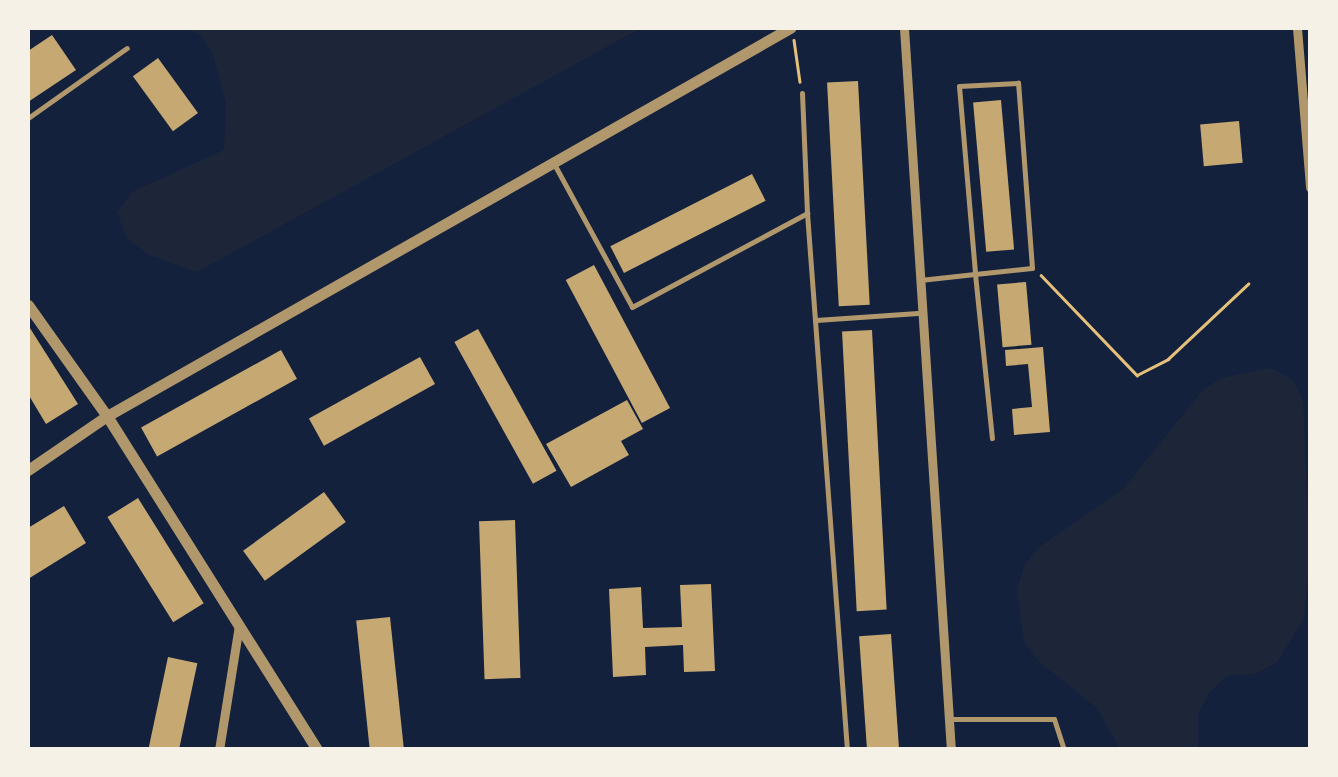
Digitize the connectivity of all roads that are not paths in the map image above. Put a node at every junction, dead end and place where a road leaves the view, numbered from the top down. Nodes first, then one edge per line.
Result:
1 (791, 28) edge
2 (904, 28) edge
3 (1297, 28) edge
4 (127, 48) dead end
5 (1298, 50) junction
6 (1310, 56) edge
7 (802, 93) road end
8 (28, 118) edge
9 (552, 160) junction
10 (1310, 187) edge
11 (808, 214) junction
12 (975, 274) junction
13 (920, 280) junction
14 (28, 305) edge
15 (918, 313) junction
16 (816, 320) junction
17 (107, 416) junction
18 (992, 438) dead end
19 (28, 470) edge
20 (239, 622) junction
21 (949, 719) junction
22 (218, 750) edge
23 (317, 750) edge
24 (847, 750) edge
25 (951, 750) edge
26 (1064, 750) edge

1 - 9 street
2 - 13 street
3 - 5 street
4 - 8 lane
5 - 6 lane
5 - 10 street
7 - 11 lane
9 - 11 lane
9 - 17 street
11 - 16 lane
12 - 12 lane
12 - 13 lane
12 - 18 lane
13 - 15 street
14 - 17 street
15 - 16 lane
15 - 21 street
16 - 24 lane
17 - 19 street
17 - 20 street
20 - 22 street
20 - 23 street
21 - 25 street
21 - 26 lane

